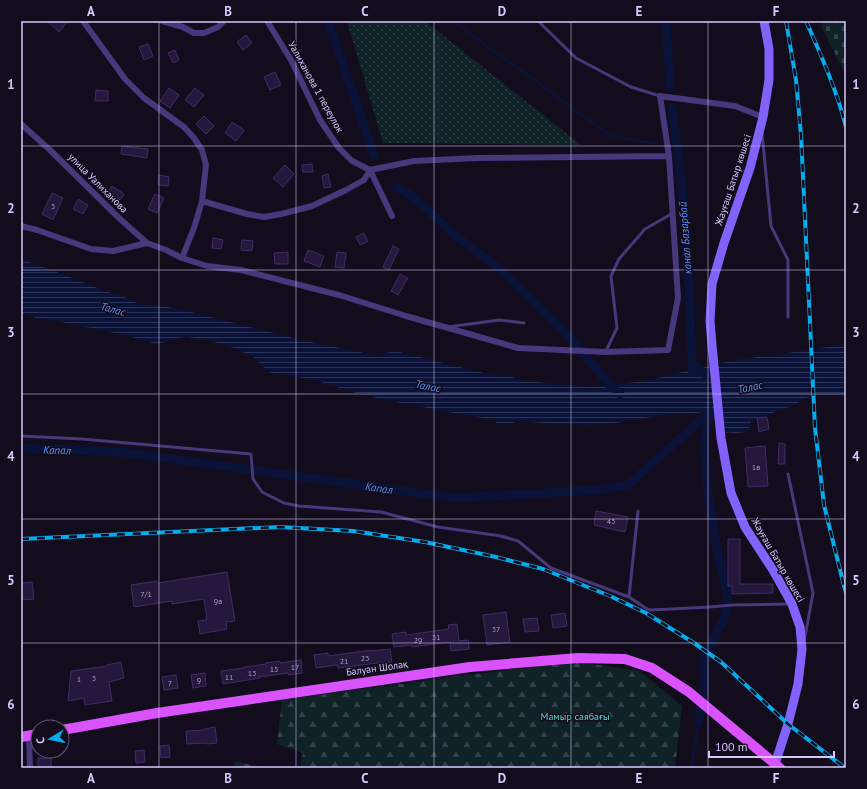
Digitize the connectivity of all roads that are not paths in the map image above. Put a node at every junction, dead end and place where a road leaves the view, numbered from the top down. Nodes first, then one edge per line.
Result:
1 (84, 21) edge
2 (162, 21) edge
3 (224, 21) edge
4 (267, 21) edge
5 (538, 21) edge
6 (764, 21) edge
7 (660, 96) junction
8 (762, 121) junction
9 (21, 124) edge
10 (669, 156) junction
11 (370, 170) junction
12 (202, 201) junction
13 (672, 213) junction
14 (392, 216) dead end
15 (21, 226) edge
16 (147, 243) junction
17 (182, 258) junction
18 (788, 317) dead end
19 (524, 323) dead end
20 (445, 327) junction
21 (606, 352) junction
22 (21, 436) edge
23 (788, 474) dead end
24 (638, 511) dead end
25 (629, 597) junction
26 (792, 604) junction
27 (802, 653) junction
28 (70, 729) edge
29 (29, 736) edge
30 (778, 766) edge
31 (30, 768) edge

1 - 12 street
2 - 3 street
4 - 11 street, Уалиханова 1 переулок
5 - 7 lane
6 - 8 main road, Жауғаш Батыр көшесі
7 - 8 street
7 - 10 street
8 - 18 lane
8 - 26 main road, Жауғаш Батыр көшесі
9 - 16 street, улица Уалиханова
10 - 11 street
10 - 13 street
11 - 12 street
11 - 14 street
12 - 17 street
13 - 21 lane
13 - 21 street, улица Уалиханова
15 - 16 street
16 - 17 street, улица Уалиханова
17 - 20 street, улица Уалиханова
19 - 20 lane
20 - 21 street, улица Уалиханова
22 - 25 lane
23 - 27 lane
24 - 25 lane
25 - 26 lane
26 - 27 main road, Жауғаш Батыр көшесі
27 - 30 main road, Жауғаш Батыр көшесі
28 - 30 main road, Балуан Шолақ
29 - 31 street

